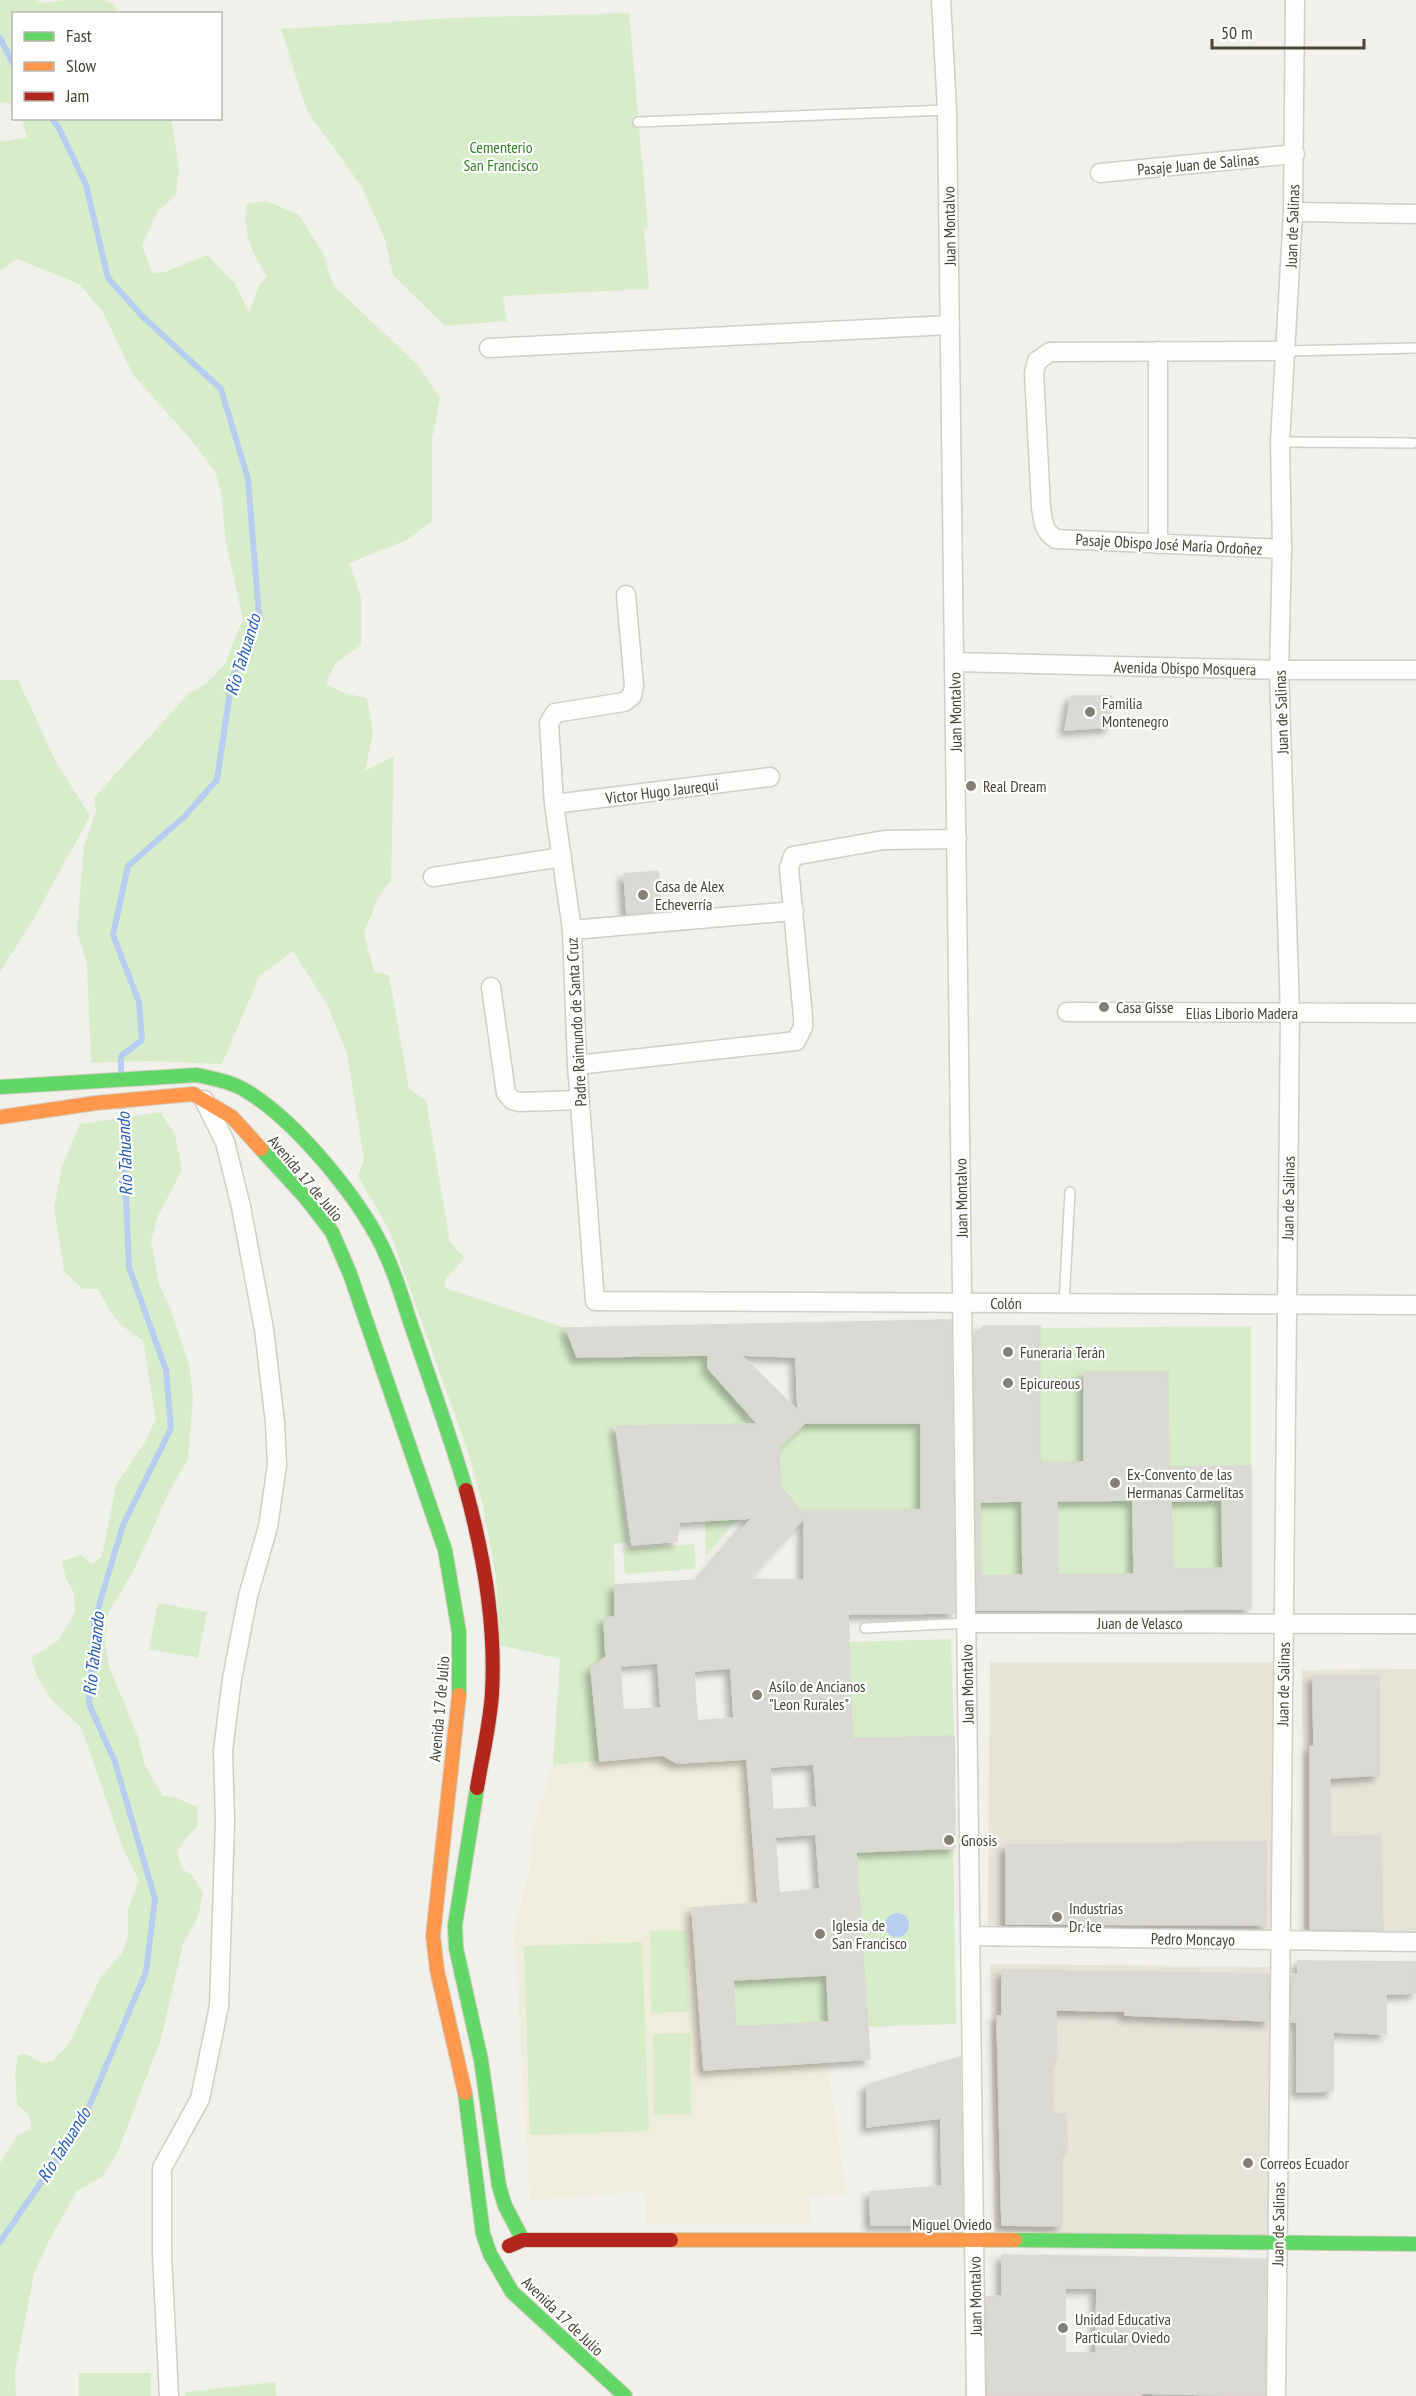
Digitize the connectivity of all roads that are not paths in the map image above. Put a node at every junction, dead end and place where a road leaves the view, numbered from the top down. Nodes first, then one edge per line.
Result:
1 (941, 0) edge
2 (1295, 0) edge
3 (947, 110) junction
4 (638, 122) dead end
5 (1295, 154) junction
6 (1100, 173) dead end
7 (1293, 212) junction
8 (1416, 214) edge
9 (950, 325) junction
10 (489, 348) dead end
11 (1416, 348) edge
12 (1158, 351) junction
13 (1287, 351) junction
14 (1280, 442) junction
15 (1413, 443) dead end
16 (1158, 544) junction
17 (1282, 549) junction
18 (626, 595) dead end
19 (954, 662) junction
20 (1279, 670) junction
21 (1416, 670) edge
22 (770, 777) dead end
23 (554, 804) junction
24 (957, 839) junction
25 (561, 857) junction
26 (433, 877) dead end
27 (794, 911) junction
28 (572, 930) junction
29 (491, 987) dead end
30 (1067, 1012) dead end
31 (1290, 1013) junction
32 (1416, 1013) edge
33 (578, 1065) junction
34 (0, 1087) edge
35 (198, 1096) junction
36 (580, 1100) junction
37 (0, 1117) edge
38 (232, 1117) junction
39 (225, 1142) junction
40 (1070, 1192) dead end
41 (595, 1301) joint
42 (963, 1303) junction
43 (1065, 1303) junction
44 (1287, 1304) junction
45 (1416, 1305) edge
46 (967, 1623) junction
47 (1284, 1624) junction
48 (1416, 1624) edge
49 (865, 1628) dead end
50 (971, 1936) junction
51 (1280, 1941) junction
52 (1416, 1942) edge
53 (523, 2240) junction
54 (974, 2240) junction
55 (1277, 2242) junction
56 (1416, 2244) edge
57 (490, 2254) junction
58 (169, 2396) edge
59 (625, 2396) edge
60 (976, 2396) edge
61 (1276, 2396) edge

1 - 3 street, Juan Montalvo
2 - 5 street, Juan de Salinas
3 - 4 lane
3 - 9 street, Juan Montalvo
5 - 6 street, Pasaje Juan de Salinas
5 - 7 street, Juan de Salinas
7 - 8 street
7 - 13 street, Juan de Salinas
9 - 10 street
9 - 19 street, Juan Montalvo
11 - 13 lane
12 - 13 street
12 - 16 street
12 - 16 street, Pasaje Obispo José Maria Ordoñez
13 - 14 street, Juan de Salinas
14 - 15 lane
14 - 17 street, Juan de Salinas
16 - 17 street, Pasaje Obispo José Maria Ordoñez
17 - 20 street, Juan de Salinas
18 - 23 street, Padre Raimundo de Santa Cruz
19 - 20 street, Avenida Obispo Mosquera
19 - 24 street, Juan Montalvo
20 - 21 street, Avenida Obispo Mosquera
20 - 31 street, Juan de Salinas
22 - 23 street, Victor Hugo Jaurequi
23 - 25 street, Padre Raimundo de Santa Cruz
24 - 27 street
24 - 42 street, Juan Montalvo
25 - 26 street
25 - 28 street, Padre Raimundo de Santa Cruz
27 - 28 street
27 - 33 street
28 - 33 street, Padre Raimundo de Santa Cruz
29 - 36 street
30 - 31 street, Elias Liborio Madera
31 - 32 street, Elias Liborio Madera
31 - 44 street, Juan de Salinas
33 - 36 street, Padre Raimundo de Santa Cruz
34 - 53 main road, Avenida 17 de Julio
35 - 37 main road
35 - 38 main road, Avenida 17 de Julio
35 - 39 street
36 - 41 street, Padre Raimundo de Santa Cruz
38 - 39 street
38 - 57 main road, Avenida 17 de Julio
39 - 58 street
40 - 43 lane
41 - 42 street, Colón
42 - 43 street, Colón
42 - 46 street, Juan Montalvo
43 - 44 street, Colón
44 - 45 street, Colón
44 - 47 street, Juan de Salinas
46 - 47 street, Juan de Velasco
46 - 49 lane, Juan de Velasco
46 - 50 street, Juan Montalvo
47 - 48 street, Juan de Velasco
47 - 51 street, Juan de Salinas
50 - 51 street, Pedro Moncayo
50 - 54 street, Juan Montalvo
51 - 52 street, Pedro Moncayo
51 - 55 street, Juan de Salinas
53 - 54 main road, Miguel Oviedo
53 - 57 main road, Miguel Oviedo
54 - 55 main road, Miguel Oviedo
54 - 60 street, Juan Montalvo
55 - 56 main road, Miguel Oviedo
55 - 61 street, Juan de Salinas
57 - 59 main road, Avenida 17 de Julio

